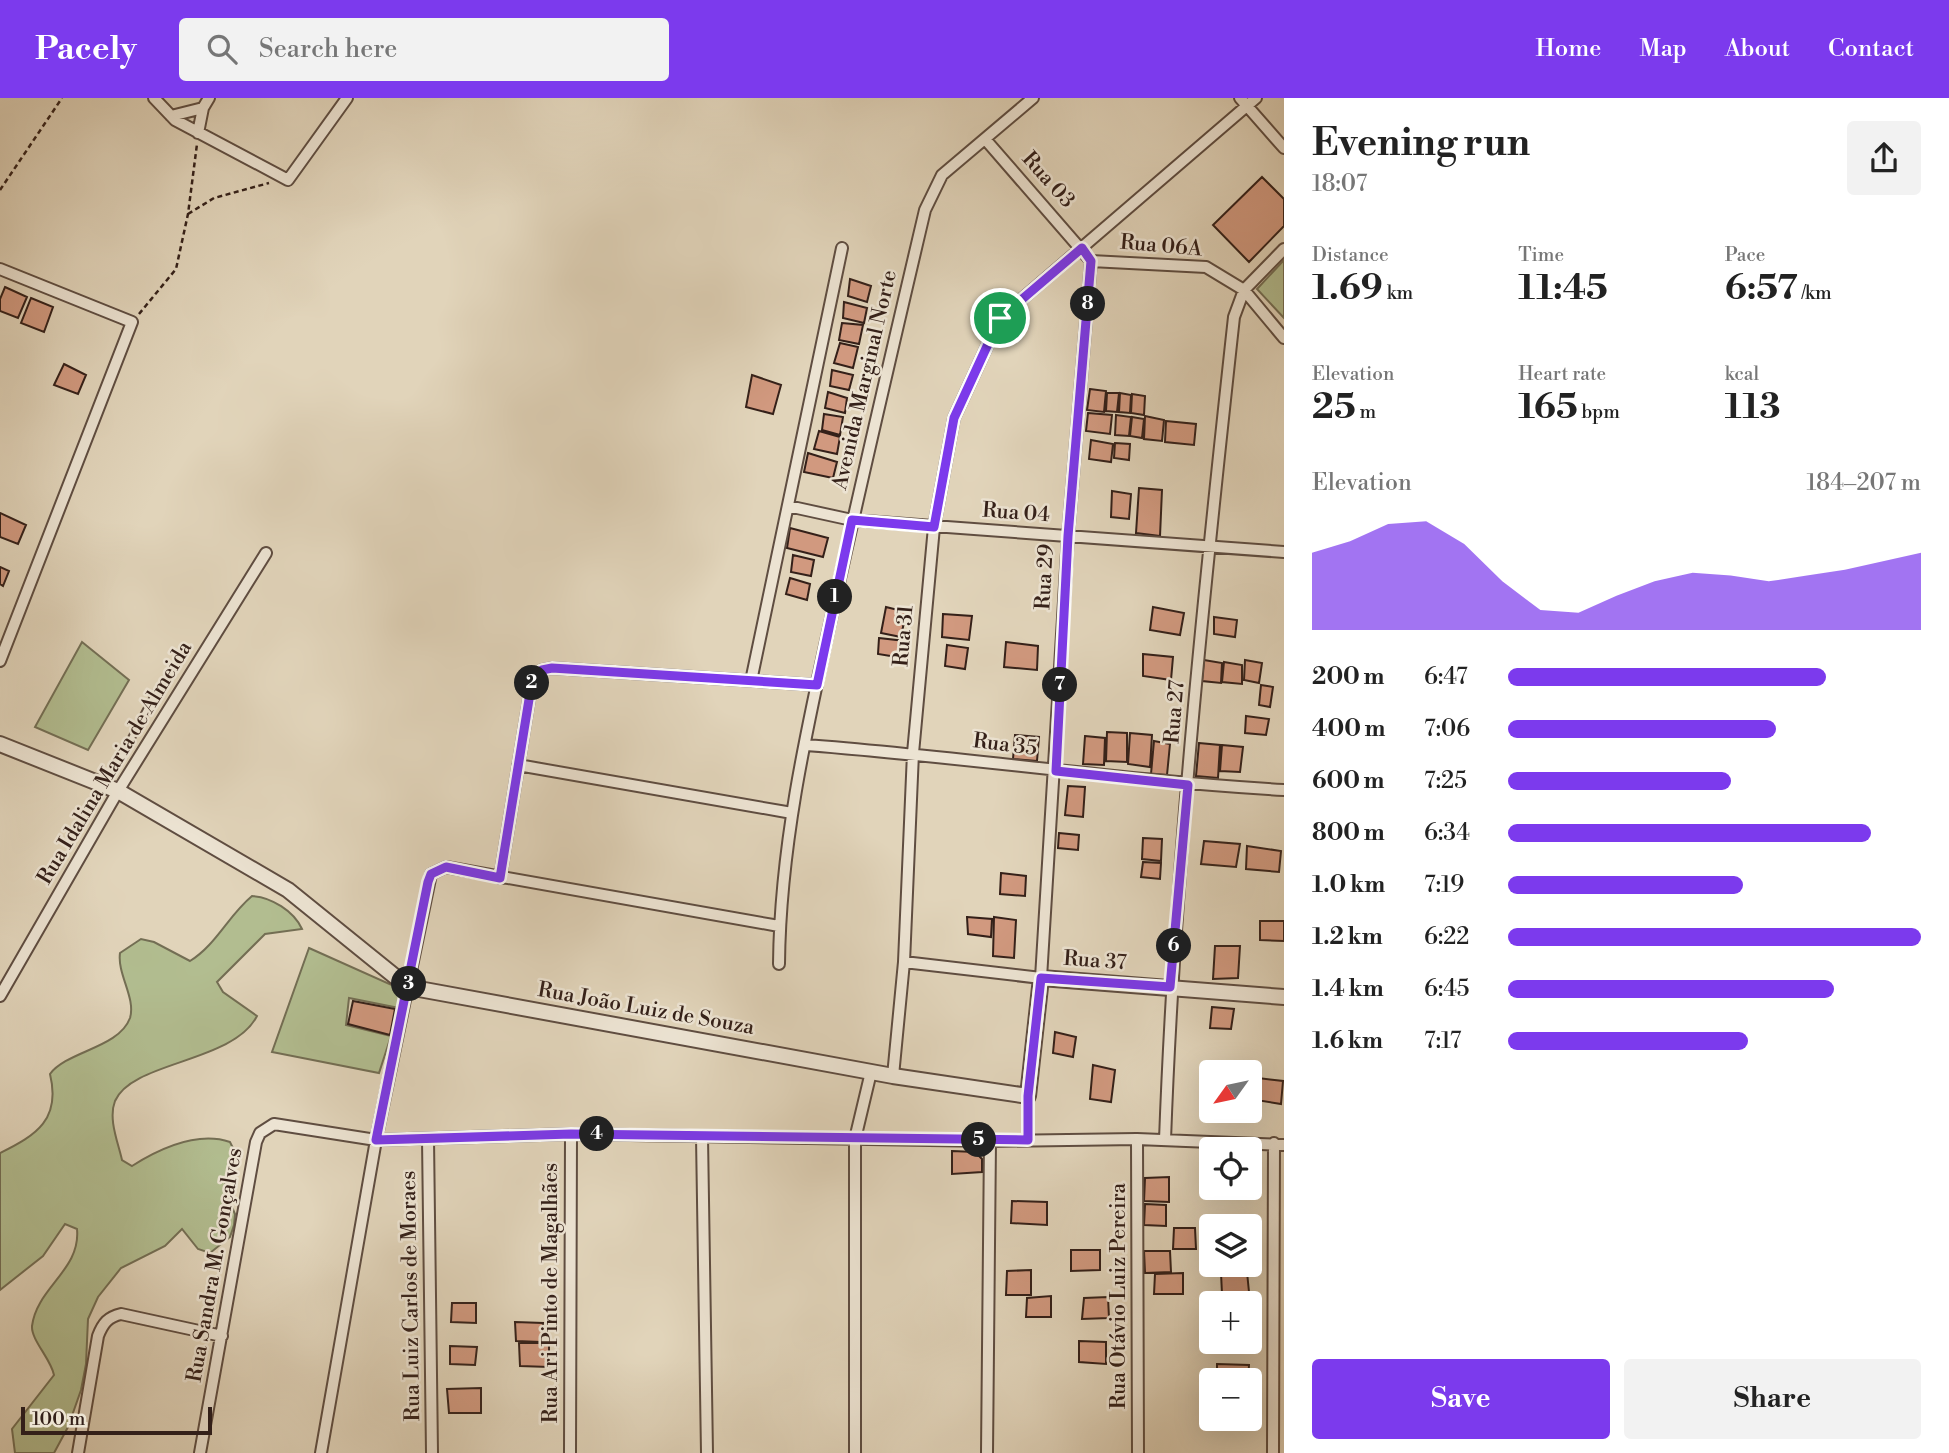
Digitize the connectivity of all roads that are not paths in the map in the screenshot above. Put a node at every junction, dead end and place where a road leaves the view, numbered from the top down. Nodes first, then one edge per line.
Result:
1 (154, 98) edge
2 (347, 98) edge
3 (1033, 98) edge
4 (1256, 98) edge
5 (1243, 102) edge
6 (206, 103) edge
7 (171, 116) junction
8 (198, 133) junction
9 (985, 139) junction
10 (1284, 148) edge
11 (842, 248) dead end
12 (1082, 248) junction
13 (1284, 249) edge
14 (1091, 261) junction
15 (2, 270) edge
16 (0, 283) edge
17 (1244, 290) junction
18 (1284, 338) edge
19 (788, 506) junction
20 (852, 520) junction
21 (934, 527) junction
22 (1068, 536) junction
23 (1209, 545) junction
24 (1284, 552) edge
25 (266, 553) dead end
26 (0, 661) edge
27 (751, 681) junction
28 (817, 685) junction
29 (156, 692) dead end
30 (0, 744) edge
31 (806, 744) junction
32 (913, 753) junction
33 (518, 765) junction
34 (1056, 771) junction
35 (1188, 785) junction
36 (112, 789) junction
37 (1284, 790) edge
38 (792, 813) junction
39 (500, 878) junction
40 (779, 926) junction
41 (904, 962) junction
42 (779, 964) dead end
43 (1041, 978) junction
44 (408, 987) junction
45 (1170, 987) junction
46 (0, 996) edge
47 (1284, 997) edge
48 (871, 1072) junction
49 (893, 1076) junction
50 (1028, 1096) junction
51 (571, 1134) junction
52 (702, 1137) junction
53 (428, 1139) junction
54 (855, 1139) junction
55 (1137, 1139) junction
56 (376, 1140) junction
57 (989, 1140) junction
58 (1028, 1140) junction
59 (1165, 1140) junction
60 (1279, 1144) edge
61 (222, 1336) junction
62 (78, 1453) edge
63 (200, 1453) edge
64 (321, 1453) edge
65 (432, 1453) edge
66 (570, 1453) edge
67 (707, 1453) edge
68 (855, 1453) edge
69 (987, 1453) edge
70 (1138, 1453) edge
71 (1273, 1453) edge

1 - 7 street
2 - 8 street
3 - 9 street, Avenida Marginal Norte
4 - 5 street
5 - 10 street
5 - 12 street
6 - 7 street
6 - 8 street
7 - 8 street
9 - 12 street, Rua 03
9 - 20 street, Avenida Marginal Norte
11 - 19 street
12 - 14 street
12 - 21 street, Rua 31
13 - 17 street
14 - 17 street, Rua 06A
14 - 22 street, Rua 29
15 - 16 street
15 - 26 street
17 - 18 street, Rua 06A
17 - 23 street, Rua 27
19 - 20 street, Rua 04
19 - 27 street
20 - 21 street, Rua 04
20 - 28 street, Avenida Marginal Norte
21 - 22 street, Rua 04
21 - 32 street, Rua 31
22 - 23 street, Rua 04
22 - 34 street, Rua 29
23 - 24 street, Rua 04
23 - 35 street, Rua 27
25 - 36 street, Rua Idalina Maria de Almeida
27 - 28 street
27 - 33 street
28 - 31 street, Avenida Marginal Norte
29 - 36 lane
30 - 36 street, Rua João Luiz de Souza
31 - 32 street, Rua 35
31 - 38 street, Avenida Marginal Norte
32 - 34 street, Rua 35
32 - 41 street, Rua 31
33 - 38 street
33 - 39 street
34 - 35 street, Rua 35
34 - 43 street, Rua 29
35 - 37 street, Rua 35
35 - 45 street, Rua 27
36 - 44 street, Rua João Luiz de Souza
36 - 46 street, Rua Idalina Maria de Almeida
38 - 40 street, Avenida Marginal Norte
39 - 40 street
39 - 44 street
40 - 42 street, Avenida Marginal Norte
41 - 43 street, Rua 37
41 - 49 street, Rua 31
43 - 45 street, Rua 37
43 - 50 street, Rua 29
44 - 48 street, Rua João Luiz de Souza
44 - 56 street
45 - 47 street, Rua 37
45 - 59 street, Rua 27
48 - 49 street, Rua João Luiz de Souza
48 - 54 street
49 - 50 street, Rua João Luiz de Souza
50 - 58 street, Rua 29
51 - 52 street
51 - 53 street
51 - 66 street, Rua Ari Pinto de Magalhães
52 - 54 street
52 - 67 street
53 - 56 street
53 - 65 street, Rua Luiz Carlos de Moraes
54 - 57 street
54 - 68 street
55 - 58 street
55 - 59 street
55 - 70 street, Rua Otávio Luiz Pereira
56 - 61 street, Rua Sandra M. Gonçalves
56 - 64 street
57 - 58 street
57 - 69 street
59 - 60 street
60 - 71 street
61 - 62 street
61 - 63 street, Rua Sandra M. Gonçalves

